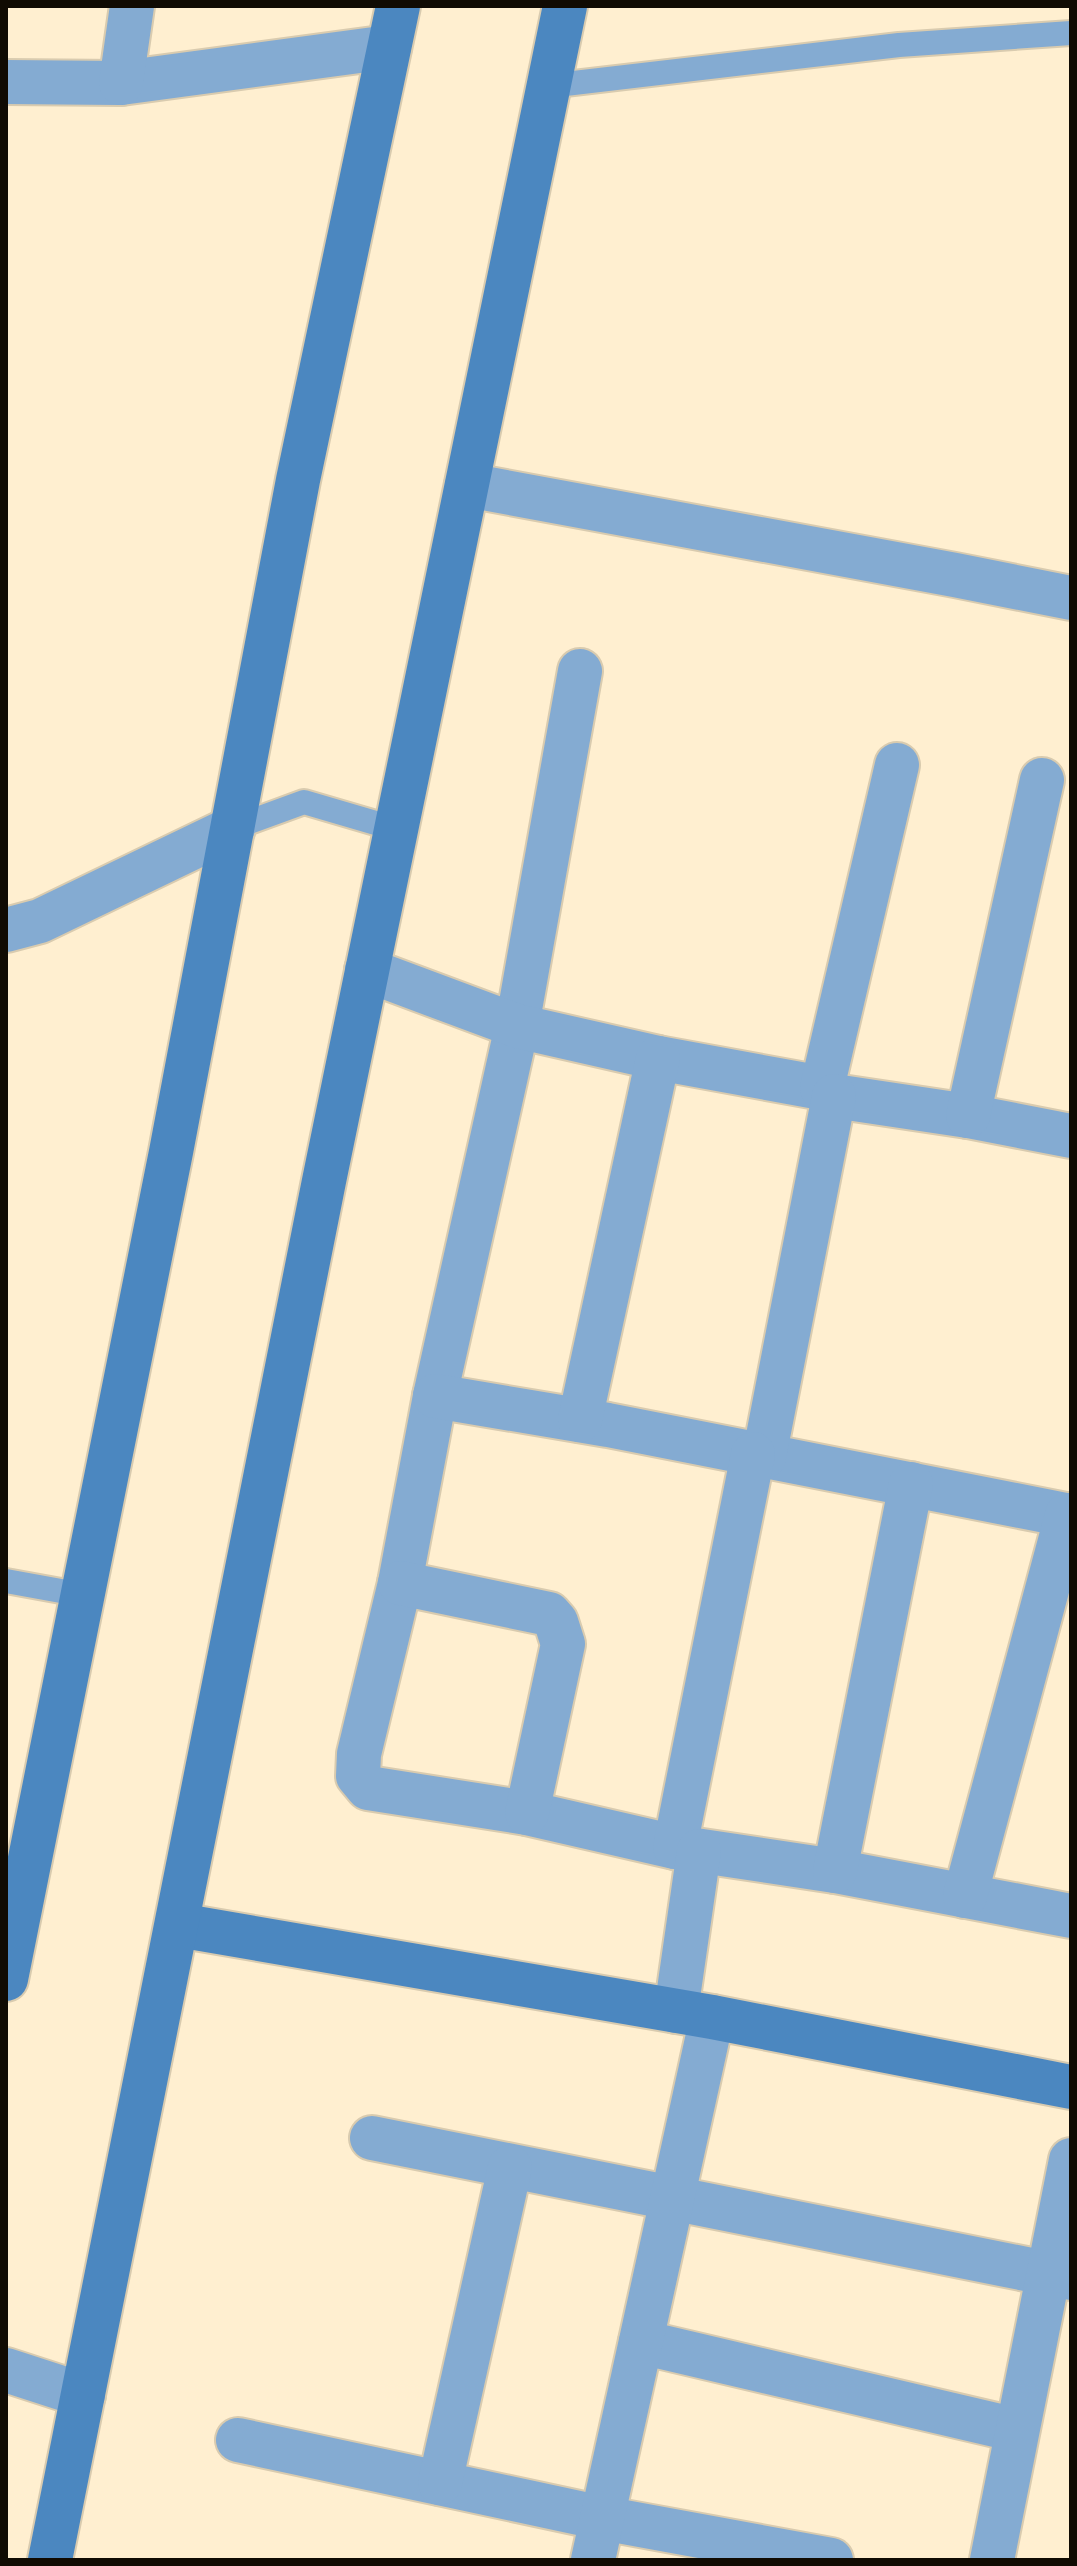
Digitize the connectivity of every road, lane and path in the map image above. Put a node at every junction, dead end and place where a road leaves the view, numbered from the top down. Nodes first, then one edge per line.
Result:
1 (132, 6) edge
2 (565, 6) edge
3 (393, 26) edge
4 (1071, 33) edge
5 (6, 82) edge
6 (121, 83) junction
7 (548, 86) junction
8 (467, 485) junction
9 (1071, 598) edge
10 (580, 671) dead end
11 (897, 765) dead end
12 (1042, 780) dead end
13 (233, 828) junction
14 (396, 829) junction
15 (6, 930) edge
16 (367, 970) junction
17 (517, 1026) junction
18 (658, 1058) junction
19 (828, 1092) junction
20 (968, 1116) junction
21 (1071, 1136) edge
22 (435, 1396) junction
23 (580, 1420) junction
24 (758, 1455) junction
25 (911, 1484) junction
26 (1069, 1516) edge
27 (6, 1581) edge
28 (400, 1583) junction
29 (83, 1595) junction
30 (527, 1813) junction
31 (687, 1849) junction
32 (835, 1871) junction
33 (965, 1896) junction
34 (1071, 1916) edge
35 (178, 1925) junction
36 (6, 1979) edge
37 (694, 2014) junction
38 (1071, 2087) edge
39 (372, 2138) dead end
40 (1071, 2160) edge
41 (510, 2167) junction
42 (672, 2200) junction
43 (1060, 2276) edge
44 (641, 2342) junction
45 (6, 2370) edge
46 (83, 2395) junction
47 (1017, 2430) junction
48 (238, 2440) dead end
49 (440, 2483) junction
50 (602, 2518) junction
51 (50, 2560) edge
52 (593, 2560) edge
53 (831, 2560) edge
54 (992, 2560) edge

1 - 6 street
2 - 7 street
3 - 6 street
3 - 13 street
4 - 7 lane
5 - 6 street
7 - 8 street
8 - 9 street
8 - 14 street
10 - 17 street
11 - 19 street
12 - 20 street
13 - 14 lane
13 - 15 street
13 - 29 street
14 - 16 street
16 - 17 street
16 - 35 street
17 - 18 street
17 - 22 street
18 - 19 street
18 - 23 street
19 - 20 street
19 - 24 street
20 - 21 street
22 - 23 street
22 - 28 street
23 - 24 street
24 - 25 street
24 - 31 street
25 - 26 street
25 - 32 street
26 - 33 street
27 - 29 lane
28 - 30 street
28 - 30 street
29 - 36 street
30 - 31 street
31 - 32 street
31 - 37 street
32 - 33 street
33 - 34 street
35 - 37 street
35 - 46 street
37 - 38 street
37 - 42 street
39 - 41 street
40 - 43 street
41 - 42 street
41 - 49 street
42 - 43 street
42 - 44 street
43 - 47 street
44 - 47 street
44 - 50 street
45 - 46 street
46 - 51 street
47 - 54 street
48 - 49 street
49 - 50 street
50 - 52 street
50 - 53 street

